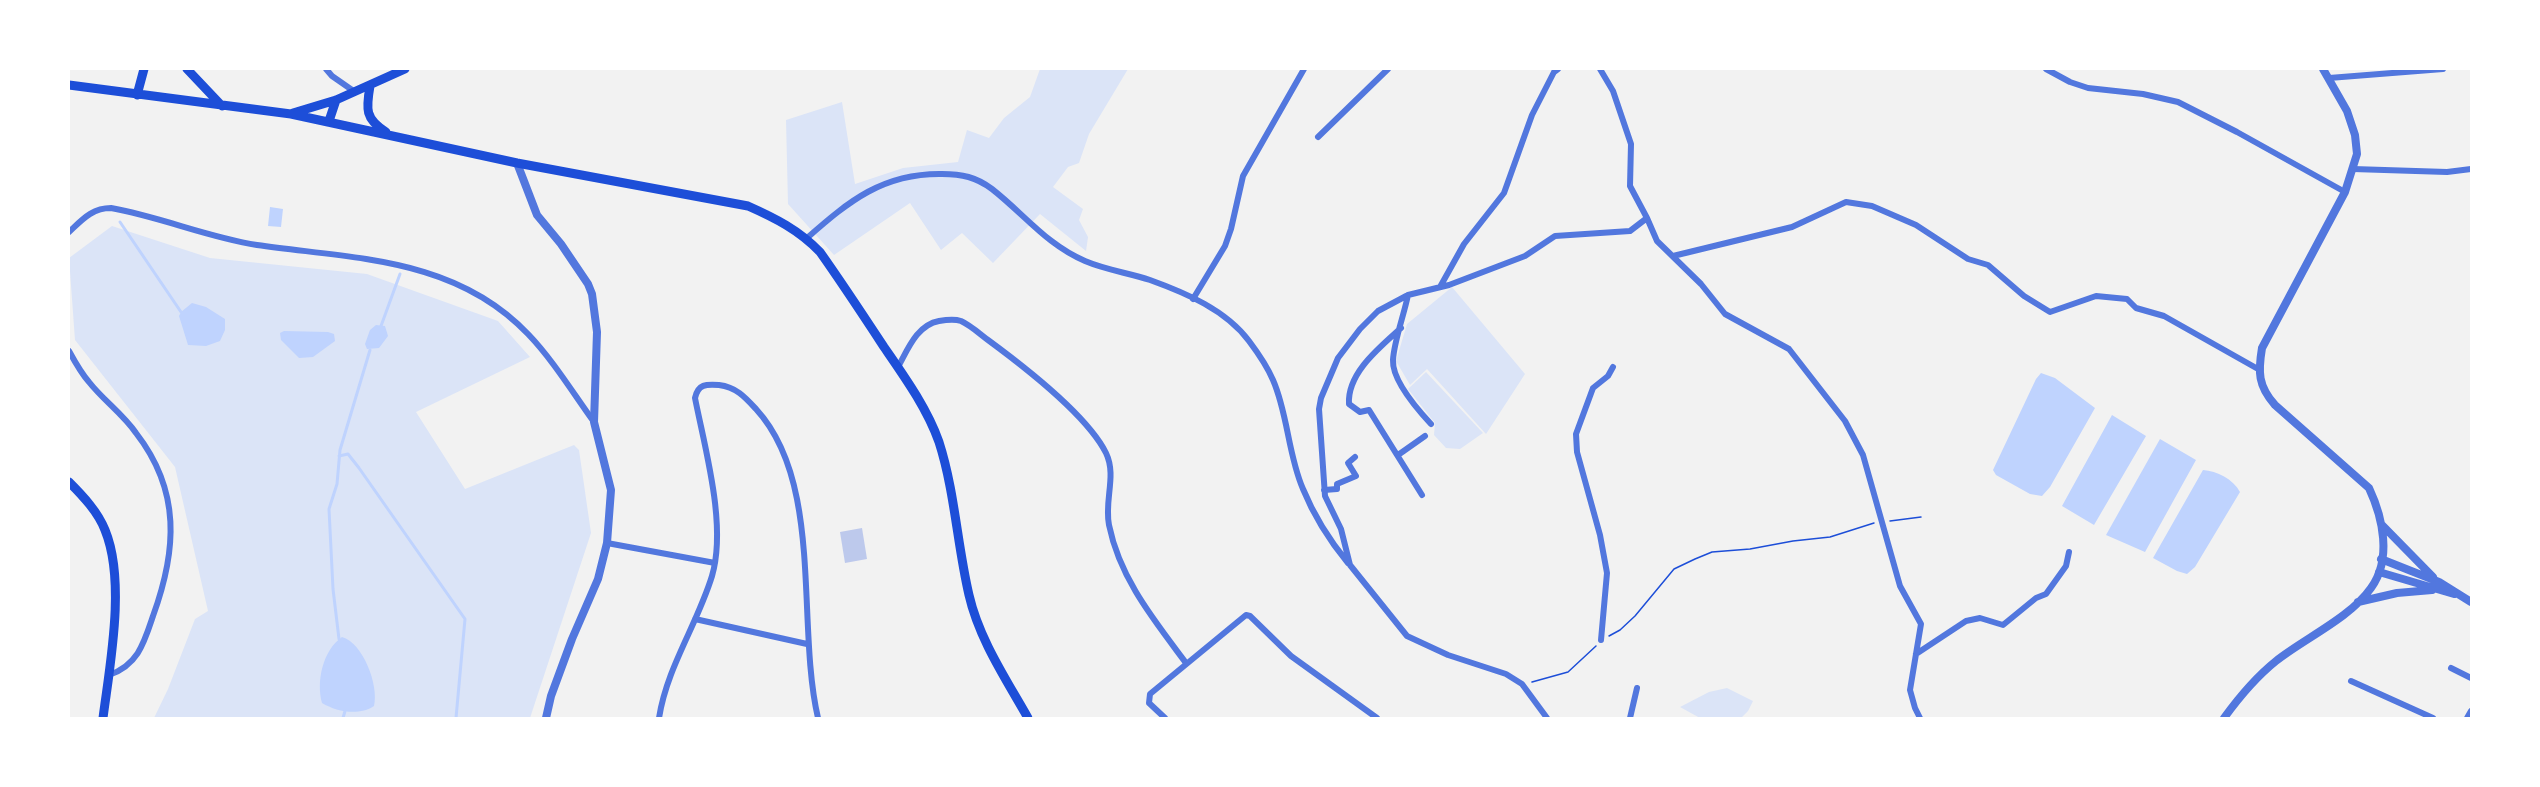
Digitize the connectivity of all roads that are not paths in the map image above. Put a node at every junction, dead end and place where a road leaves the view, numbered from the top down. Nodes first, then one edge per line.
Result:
1 (144, 69) edge
2 (187, 69) edge
3 (326, 69) edge
4 (405, 69) edge
5 (1304, 69) edge
6 (1388, 69) edge
7 (1558, 69) edge
8 (1600, 69) edge
9 (2046, 69) edge
10 (2324, 69) edge
11 (2443, 69) edge
12 (2329, 78) junction
13 (69, 86) edge
14 (370, 86) junction
15 (356, 92) junction
16 (137, 95) junction
17 (336, 100) junction
18 (222, 106) junction
19 (291, 114) junction
20 (329, 121) junction
21 (390, 135) junction
22 (1318, 137) dead end
23 (517, 163) junction
24 (2353, 169) junction
25 (2471, 169) edge
26 (2345, 192) junction
27 (1647, 218) junction
28 (69, 232) edge
29 (807, 238) junction
30 (1673, 256) junction
31 (1440, 287) junction
32 (1408, 296) junction
33 (1193, 299) junction
34 (1401, 328) junction
35 (69, 351) edge
36 (898, 367) junction
37 (1613, 367) dead end
38 (2258, 369) junction
39 (594, 422) junction
40 (1431, 424) dead end
41 (1425, 436) dead end
42 (1398, 455) junction
43 (1355, 457) dead end
44 (69, 482) edge
45 (1324, 490) junction
46 (1422, 495) dead end
47 (2382, 525) junction
48 (607, 543) junction
49 (2069, 552) dead end
50 (2381, 559) junction
51 (715, 563) junction
52 (1350, 565) junction
53 (2379, 572) junction
54 (2437, 586) junction
55 (2357, 602) junction
56 (2471, 602) edge
57 (695, 619) junction
58 (1601, 640) road end
59 (807, 644) junction
60 (1916, 654) junction
61 (1186, 663) junction
62 (2451, 668) dead end
63 (109, 675) junction
64 (2471, 678) edge
65 (2351, 681) dead end
66 (1637, 688) dead end
67 (2471, 711) edge
68 (103, 718) edge
69 (546, 718) edge
70 (659, 718) edge
71 (818, 718) edge
72 (1028, 718) edge
73 (1165, 718) edge
74 (1377, 718) edge
75 (1547, 718) edge
76 (1630, 718) edge
77 (1920, 718) edge
78 (2224, 718) edge
79 (2433, 718) edge
80 (2467, 718) edge

1 - 16 main road
2 - 18 main road
3 - 15 street
4 - 14 main road
5 - 33 street
6 - 22 street
7 - 31 street
8 - 27 street
9 - 26 street
10 - 12 street
11 - 12 street
12 - 24 street
13 - 16 main road
14 - 15 main road
14 - 21 main road
15 - 17 main road
16 - 18 main road
17 - 19 main road
17 - 20 main road
18 - 19 main road
19 - 20 main road
20 - 21 main road
21 - 23 main road
23 - 29 main road
23 - 39 street
24 - 25 street
24 - 26 street
26 - 38 street
27 - 30 street
27 - 31 street
28 - 39 street
29 - 33 street
29 - 36 main road
30 - 38 street
30 - 60 street
31 - 32 street
32 - 34 street
32 - 45 street
33 - 52 street
34 - 40 street
34 - 42 street
35 - 63 street
36 - 61 street
36 - 72 main road
37 - 58 street
38 - 47 street
39 - 48 street
41 - 42 street
42 - 46 street
43 - 45 street
44 - 63 main road
45 - 52 street
47 - 50 street
47 - 54 street
48 - 51 street
48 - 69 street
49 - 60 street
50 - 53 street
50 - 54 street
51 - 57 street
51 - 59 street
52 - 75 street
53 - 54 street
53 - 55 street
54 - 55 street
54 - 56 street
55 - 78 street
57 - 59 street
57 - 70 street
59 - 71 street
60 - 77 street
61 - 73 street
61 - 74 street
62 - 64 street
63 - 68 main road
65 - 79 street
66 - 76 street
67 - 80 street

